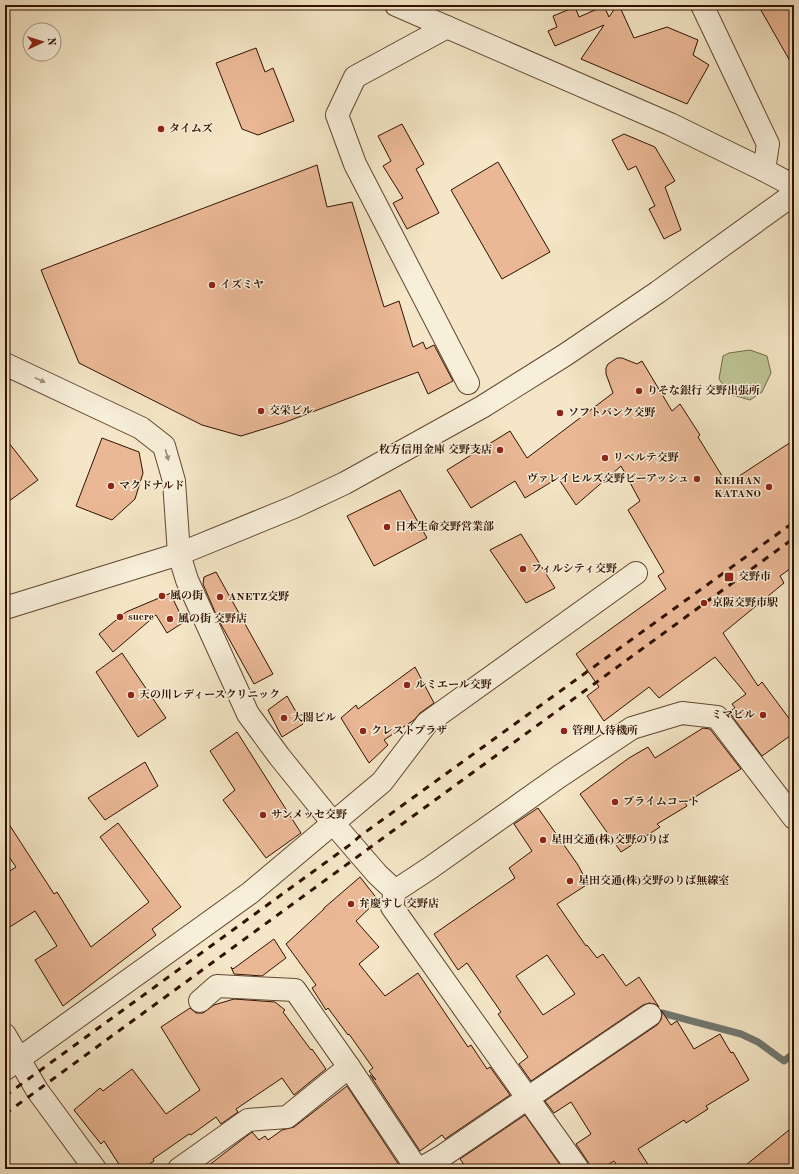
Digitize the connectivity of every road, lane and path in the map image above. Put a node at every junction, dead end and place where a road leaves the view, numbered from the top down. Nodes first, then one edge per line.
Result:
1 (396, 5) edge
2 (702, 5) edge
3 (447, 27) junction
4 (764, 170) junction
5 (794, 186) edge
6 (794, 194) edge
7 (5, 364) edge
8 (468, 383) dead end
9 (179, 554) junction
10 (636, 573) dead end
11 (10, 606) edge
12 (794, 818) edge
13 (333, 823) junction
14 (395, 891) junction
15 (200, 1001) dead end
16 (650, 1015) dead end
17 (5, 1035) edge
18 (12, 1064) edge
19 (349, 1068) junction
20 (528, 1099) junction
21 (95, 1169) edge
22 (179, 1169) edge
23 (417, 1169) edge
24 (420, 1169) edge
25 (578, 1169) edge

1 - 3 street
2 - 4 street
3 - 4 street
3 - 8 street
4 - 5 street
6 - 9 street
7 -> 9 street
9 - 11 street
9 - 13 street
10 - 13 street
12 - 14 street
13 - 14 street
13 - 18 street
14 - 20 street
15 - 19 street
16 - 20 street
17 - 18 street
18 - 21 street
19 - 22 street
19 - 23 street
20 - 24 street
20 - 25 street

